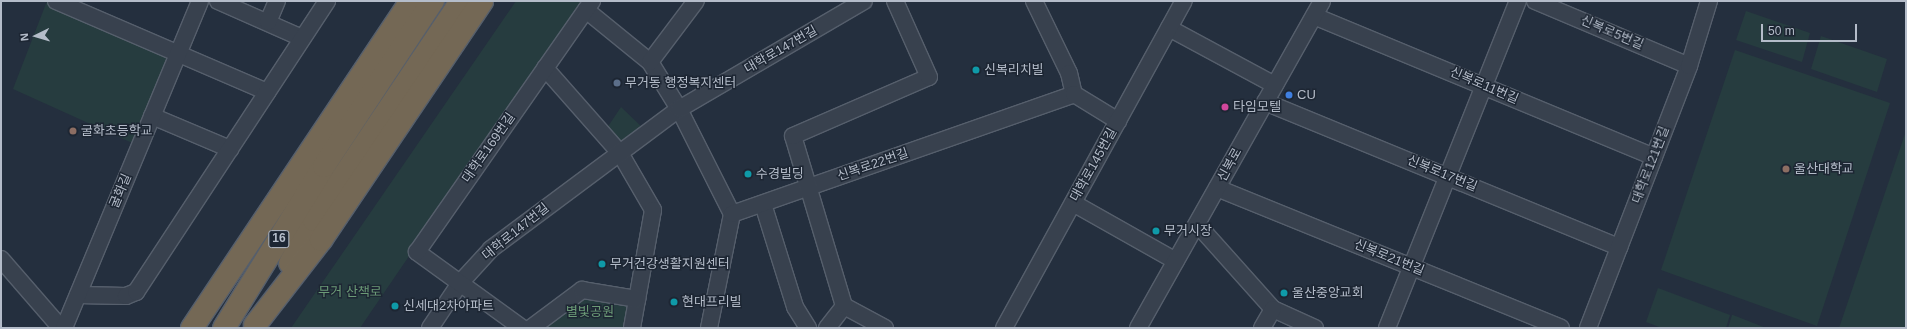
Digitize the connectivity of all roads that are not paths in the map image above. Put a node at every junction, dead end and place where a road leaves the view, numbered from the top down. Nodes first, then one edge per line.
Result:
1 (56, 1) edge
2 (200, 1) edge
3 (218, 1) edge
4 (277, 1) edge
5 (326, 1) edge
6 (411, 1) edge
7 (433, 1) edge
8 (461, 1) edge
9 (482, 1) edge
10 (696, 1) edge
11 (864, 1) edge
12 (895, 1) edge
13 (1034, 1) edge
14 (1184, 1) edge
15 (1322, 1) edge
16 (1518, 1) edge
17 (1535, 1) edge
18 (1709, 1) edge
19 (589, 5) edge
20 (1314, 16) junction
21 (268, 22) junction
22 (1170, 28) junction
23 (302, 38) junction
24 (178, 54) junction
25 (650, 62) junction
26 (1689, 66) junction
27 (544, 68) junction
28 (1275, 85) junction
29 (1484, 86) junction
30 (267, 92) junction
31 (1074, 94) junction
32 (1266, 102) junction
33 (679, 109) junction
34 (152, 116) junction
35 (1118, 121) junction
36 (321, 137) junction
37 (230, 149) junction
38 (620, 153) junction
39 (1654, 157) junction
40 (1448, 177) junction
41 (809, 187) junction
42 (1217, 188) junction
43 (1073, 203) junction
44 (763, 204) junction
45 (732, 214) junction
46 (1196, 224) junction
47 (1619, 247) junction
48 (1, 259) edge
49 (1176, 261) junction
50 (1412, 267) junction
51 (460, 283) junction
52 (78, 295) junction
53 (637, 299) junction
54 (844, 306) junction
55 (1273, 309) junction
56 (229, 320) edge
57 (254, 327) edge
58 (61, 328) edge
59 (64, 328) edge
60 (192, 328) edge
61 (430, 328) edge
62 (522, 328) edge
63 (531, 328) edge
64 (632, 328) edge
65 (709, 328) edge
66 (808, 328) edge
67 (826, 328) edge
68 (885, 328) edge
69 (1004, 328) edge
70 (1138, 328) edge
71 (1262, 328) edge
72 (1315, 328) edge
73 (1387, 328) edge
74 (1561, 328) edge
75 (1588, 328) edge

1 - 24 street
2 - 24 street, 굴화길
3 - 21 street
4 - 21 street
5 - 23 street
6 - 36 highway
7 - 56 highway, 16
8 - 57 highway, 16
9 - 57 highway
10 - 25 street
11 - 33 street, 대학로147번길
12 - 41 street
13 - 31 street
14 - 22 street, 대학로145번길
15 - 20 street, 신복로
16 - 29 street
17 - 26 street, 신복로5번길
18 - 26 street, 대학로121번길
19 - 25 street
19 - 27 street, 대학로169번길
20 - 28 street, 신복로
20 - 29 street, 신복로11번길
21 - 23 street
22 - 28 street
22 - 35 street, 대학로145번길
23 - 30 street
24 - 30 street
24 - 34 street, 굴화길
25 - 33 street
26 - 39 street, 대학로121번길
27 - 38 street
27 - 51 street, 대학로169번길
28 - 32 street, 신복로
29 - 39 street, 신복로11번길
29 - 40 street
30 - 37 street
31 - 35 street
31 - 41 street, 신복로22번길
32 - 40 street, 신복로17번길
32 - 42 street, 신복로
33 - 38 street, 대학로147번길
33 - 45 street
34 - 37 street
34 - 52 street, 굴화길
35 - 43 street, 대학로145번길
36 - 56 highway
36 - 60 highway
37 - 52 street
38 - 51 street, 대학로147번길
38 - 53 street
39 - 47 street, 대학로121번길
40 - 47 street, 신복로17번길
40 - 50 street
41 - 44 street, 신복로22번길
41 - 54 street
42 - 46 street, 신복로
42 - 50 street, 신복로21번길
43 - 49 street
43 - 69 street, 대학로145번길
44 - 45 street, 신복로22번길
44 - 66 street
45 - 65 street
46 - 49 street, 신복로
46 - 55 street
47 - 75 street, 대학로121번길
48 - 58 street
49 - 70 street, 신복로
50 - 73 street
50 - 74 street, 신복로21번길
51 - 61 street, 대학로147번길
51 - 62 street
52 - 59 street, 굴화길
53 - 63 street
53 - 64 street
54 - 67 street
54 - 68 street
55 - 71 street
55 - 72 street

